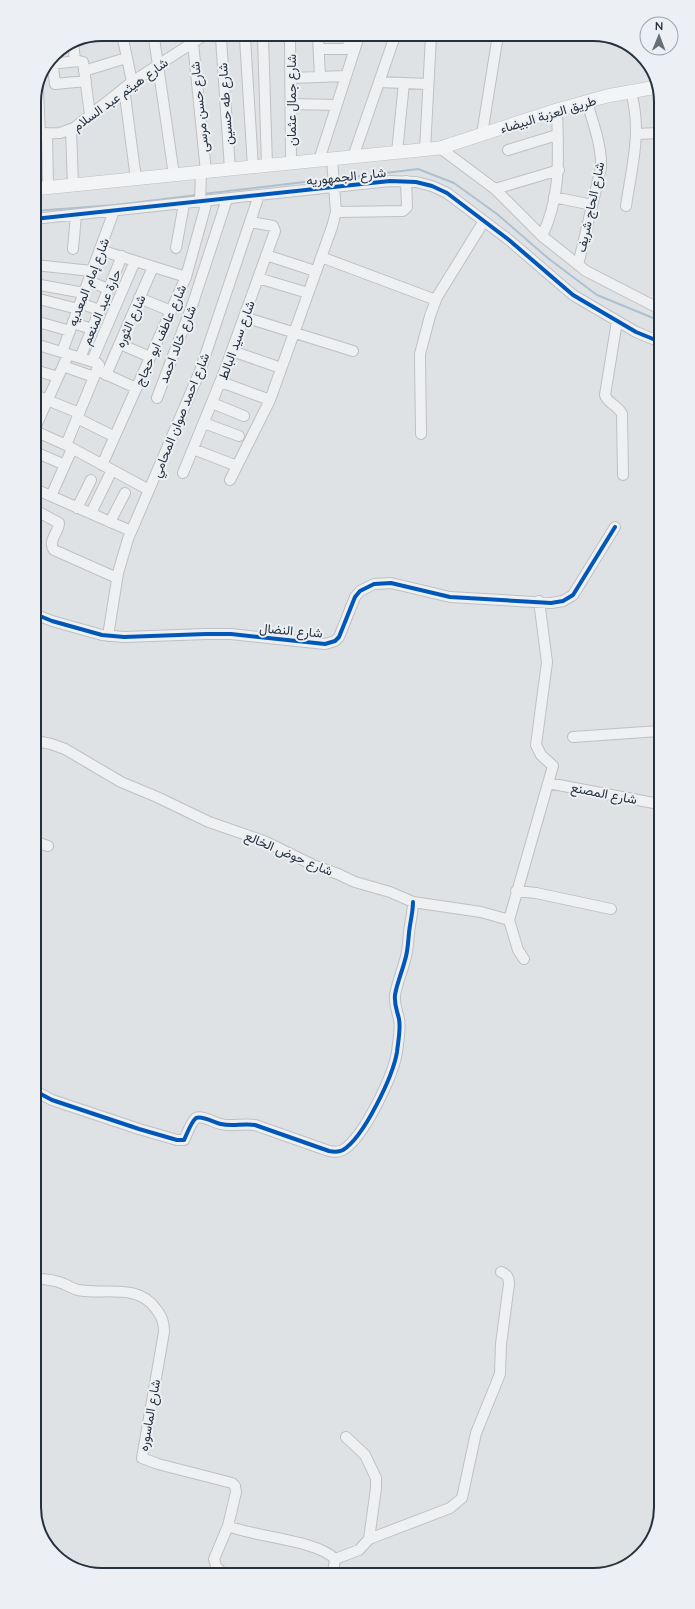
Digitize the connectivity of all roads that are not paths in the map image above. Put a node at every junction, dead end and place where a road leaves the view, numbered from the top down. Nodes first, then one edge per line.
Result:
1 (123, 41) edge
2 (154, 41) edge
3 (183, 41) edge
4 (195, 41) edge
5 (196, 41) edge
6 (221, 41) edge
7 (245, 41) edge
8 (263, 41) edge
9 (291, 41) edge
10 (318, 41) edge
11 (350, 41) edge
12 (356, 41) edge
13 (393, 41) edge
14 (431, 41) edge
15 (497, 41) edge
16 (74, 48) edge
17 (183, 49) junction
18 (319, 49) junction
19 (351, 49) junction
20 (126, 58) junction
21 (75, 61) junction
22 (57, 62) edge
23 (157, 66) junction
24 (52, 68) edge
25 (84, 71) junction
26 (346, 76) junction
27 (320, 77) junction
28 (291, 78) junction
29 (86, 81) junction
30 (379, 82) junction
31 (404, 83) junction
32 (428, 84) junction
33 (128, 85) junction
34 (652, 88) edge
35 (631, 92) junction
36 (587, 102) junction
37 (291, 104) junction
38 (336, 105) junction
39 (557, 110) junction
40 (90, 115) junction
41 (71, 130) junction
42 (654, 133) edge
43 (41, 134) edge
44 (482, 134) junction
45 (637, 134) junction
46 (557, 135) junction
47 (440, 148) junction
48 (425, 150) junction
49 (508, 150) dead end
50 (397, 152) junction
51 (353, 157) junction
52 (319, 160) junction
53 (332, 161) junction
54 (292, 163) junction
55 (267, 166) junction
56 (252, 167) junction
57 (230, 170) junction
58 (559, 170) junction
59 (203, 174) junction
60 (174, 175) junction
61 (136, 179) junction
62 (406, 181) junction
63 (335, 184) junction
64 (73, 185) junction
65 (41, 188) edge
66 (48, 188) junction
67 (495, 189) junction
68 (259, 195) junction
69 (554, 197) junction
70 (227, 199) junction
71 (202, 200) junction
72 (184, 204) junction
73 (592, 205) junction
74 (626, 206) dead end
75 (114, 211) junction
76 (336, 212) junction
77 (76, 215) junction
78 (41, 218) edge
79 (484, 221) junction
80 (250, 222) junction
81 (542, 236) junction
82 (176, 248) dead end
83 (73, 249) dead end
84 (100, 250) junction
85 (266, 255) junction
86 (122, 256) junction
87 (321, 257) junction
88 (135, 261) junction
89 (578, 265) junction
90 (41, 266) edge
91 (153, 267) junction
92 (316, 271) junction
93 (90, 276) junction
94 (186, 277) junction
95 (258, 278) junction
96 (41, 285) edge
97 (108, 288) junction
98 (84, 293) junction
99 (308, 293) junction
100 (139, 298) junction
101 (41, 299) edge
102 (436, 300) junction
103 (79, 306) junction
104 (654, 306) edge
105 (100, 310) junction
106 (171, 311) junction
107 (244, 317) junction
108 (617, 321) junction
109 (41, 322) edge
110 (71, 327) junction
111 (92, 329) junction
112 (293, 332) junction
113 (654, 340) edge
114 (120, 344) junction
115 (41, 346) edge
116 (232, 351) junction
117 (353, 351) dead end
118 (65, 353) junction
119 (150, 357) junction
120 (80, 358) junction
121 (63, 366) junction
122 (281, 368) junction
123 (98, 370) junction
124 (41, 372) edge
125 (58, 377) junction
126 (220, 382) junction
127 (136, 388) junction
128 (41, 397) edge
129 (157, 398) dead end
130 (48, 400) junction
131 (270, 400) junction
132 (212, 403) junction
133 (41, 415) edge
134 (78, 416) junction
135 (244, 416) dead end
136 (204, 423) junction
137 (421, 434) dead end
138 (41, 435) edge
139 (111, 435) dead end
140 (239, 436) dead end
141 (69, 447) junction
142 (193, 448) junction
143 (41, 455) edge
144 (65, 465) junction
145 (102, 465) junction
146 (237, 466) junction
147 (112, 470) junction
148 (183, 473) dead end
149 (623, 475) dead end
150 (91, 480) dead end
151 (230, 480) dead end
152 (149, 490) junction
153 (41, 492) edge
154 (125, 493) dead end
155 (51, 496) junction
156 (77, 508) junction
157 (41, 513) edge
158 (91, 513) junction
159 (110, 522) junction
160 (615, 527) dead end
161 (131, 531) junction
162 (117, 578) junction
163 (538, 601) junction
164 (41, 616) edge
165 (108, 636) junction
166 (654, 732) edge
167 (573, 737) dead end
168 (41, 742) edge
169 (548, 783) junction
170 (654, 803) edge
171 (41, 844) edge
172 (48, 846) dead end
173 (516, 891) junction
174 (413, 902) junction
175 (611, 909) dead end
176 (509, 920) junction
177 (524, 959) dead end
178 (41, 1094) edge
179 (501, 1272) dead end
180 (41, 1279) edge
181 (346, 1437) dead end
182 (228, 1526) junction
183 (369, 1539) junction
184 (335, 1559) junction
185 (218, 1568) edge
186 (334, 1568) edge

1 - 20 street
2 - 23 street
3 - 17 street
4 - 17 street, شارع هيثم عبد السلام
5 - 59 street, شارع حسن مرسى
6 - 57 street, شارع طه حسين
7 - 56 street
8 - 55 street
9 - 28 street, شارع جمال عثمان
10 - 18 street
11 - 19 street
12 - 19 street
13 - 30 street
14 - 32 street
15 - 44 street
16 - 21 street
17 - 23 street, شارع هيثم عبد السلام
18 - 19 street
18 - 27 street
19 - 26 street
20 - 25 street
20 - 33 street
21 - 22 street
21 - 25 street
23 - 33 street, شارع هيثم عبد السلام
23 - 60 street
24 - 29 street
25 - 29 street
26 - 27 street
26 - 38 street
27 - 28 street
28 - 37 street, شارع جمال عثمان
29 - 40 street
30 - 31 street
30 - 51 street
31 - 32 street
31 - 50 street
32 - 48 street
33 - 40 street, شارع هيثم عبد السلام
33 - 61 street
34 - 35 main road, طريق العزبة البيضاء
35 - 36 main road, طريق العزبة البيضاء
35 - 45 street
36 - 39 main road, طريق العزبة البيضاء
36 - 73 street, شارع الحاج شريف
37 - 38 street
37 - 54 street, شارع جمال عثمان
38 - 52 street
39 - 44 main road, طريق العزبة البيضاء
39 - 46 street
40 - 41 street, شارع هيثم عبد السلام
41 - 43 street, شارع هيثم عبد السلام
41 - 64 street
42 - 45 street
43 - 66 street
44 - 47 main road, طريق العزبة البيضاء
45 - 74 street
46 - 49 street
46 - 58 street
47 - 48 main road, شارع الجمهوريه
47 - 67 street
48 - 50 main road, شارع الجمهوريه
50 - 51 main road, شارع الجمهوريه
51 - 53 main road, شارع الجمهوريه
52 - 53 main road, شارع الجمهوريه
52 - 54 main road, شارع الجمهوريه
53 - 63 street
54 - 55 main road, شارع الجمهوريه
55 - 56 main road, شارع الجمهوريه
56 - 57 main road, شارع الجمهوريه
57 - 59 main road, شارع الجمهوريه
58 - 67 street
58 - 69 street
59 - 60 main road, شارع الجمهوريه
59 - 71 street, شارع حسن مرسى
60 - 61 main road, شارع الجمهوريه
61 - 64 main road, شارع الجمهوريه
62 - 63 street, شارع الجمهوريه
62 - 76 street
62 - 79 street, شارع الجمهوريه
63 - 68 street, شارع الجمهوريه
63 - 76 street
64 - 66 main road, شارع الجمهوريه
65 - 66 main road, شارع الجمهوريه
67 - 81 street
68 - 70 street, شارع الجمهوريه
68 - 80 street, شارع احمد صوان المحامي
69 - 73 street
69 - 81 street
70 - 71 street, شارع الجمهوريه
70 - 129 street, شارع خالد احمد
71 - 72 street, شارع الجمهوريه
71 - 94 street, شارع عاطف ابو حجاج
72 - 75 street, شارع الجمهوريه
72 - 82 street
73 - 89 street, شارع الحاج شريف
75 - 77 street, شارع الجمهوريه
75 - 84 street, شارع إمام المعديه
76 - 87 street
77 - 78 street, شارع الجمهوريه
77 - 83 street
79 - 102 street
79 - 108 street, شارع الجمهوريه
80 - 85 street, شارع سيد البالط
80 - 152 street, شارع احمد صوان المحامي
81 - 89 street
84 - 86 street
84 - 93 street, شارع إمام المعديه
85 - 92 street
85 - 95 street, شارع سيد البالط
86 - 88 street
86 - 97 street, حارة عبد المنعم
87 - 92 street
87 - 102 street
88 - 91 street
88 - 123 street
89 - 104 street
90 - 93 street
91 - 94 street
91 - 100 street, شارع الثوره
92 - 99 street
93 - 97 street
93 - 98 street, شارع إمام المعديه
94 - 106 street, شارع عاطف ابو حجاج
95 - 99 street
95 - 107 street, شارع سيد البالط
96 - 98 street
97 - 105 street, حارة عبد المنعم
98 - 103 street, شارع إمام المعديه
99 - 112 street
100 - 106 street
100 - 114 street, شارع الثوره
101 - 103 street
102 - 137 street
103 - 105 street
103 - 110 street, شارع إمام المعديه
105 - 111 street, حارة عبد المنعم
106 - 119 street, شارع عاطف ابو حجاج
107 - 112 street
107 - 116 street, شارع سيد البالط
108 - 113 street, شارع الجمهوريه
108 - 149 street
109 - 110 street
110 - 111 street
110 - 118 street, شارع إمام المعديه
111 - 120 street, حارة عبد المنعم
112 - 117 street
112 - 122 street
114 - 119 street
114 - 123 street, شارع الثوره
115 - 118 street
116 - 122 street
116 - 126 street, شارع سيد البالط
118 - 120 street
118 - 121 street, شارع إمام المعديه
119 - 127 street, شارع عاطف ابو حجاج
120 - 123 street
121 - 123 street
121 - 125 street, شارع إمام المعديه
122 - 131 street
123 - 127 street
123 - 134 street
124 - 125 street
125 - 130 street, شارع إمام المعديه
126 - 131 street
126 - 132 street, شارع سيد البالط
127 - 145 street, شارع عاطف ابو حجاج
128 - 130 street
130 - 133 street, شارع إمام المعديه
130 - 134 street
131 - 146 street
132 - 135 street
132 - 136 street, شارع سيد البالط
134 - 139 street
134 - 141 street
136 - 140 street
136 - 142 street, شارع سيد البالط
138 - 141 street
141 - 144 street
141 - 145 street
142 - 146 street
142 - 148 street, شارع سيد البالط
143 - 144 street
144 - 155 street
145 - 147 street
146 - 151 street
147 - 152 street
147 - 158 street
150 - 156 street
152 - 161 street, شارع احمد صوان المحامي
153 - 155 street
154 - 159 street
155 - 156 street
156 - 158 street
157 - 162 street
158 - 159 street
159 - 161 street
160 - 163 street, شارع النضال
161 - 162 street, شارع احمد صوان المحامي
162 - 165 street, شارع احمد صوان المحامي
163 - 165 street, شارع النضال
163 - 169 street
164 - 165 street, شارع النضال
166 - 167 street
168 - 174 street, شارع حوض الخالع
169 - 170 street, شارع المصنع
169 - 173 street
171 - 172 street
173 - 175 street
173 - 176 street
174 - 176 street, شارع حوض الخالع
174 - 178 street
176 - 177 street
179 - 183 street
180 - 182 street, شارع الماسوره
181 - 183 street
182 - 184 street
182 - 185 street, شارع الماسوره
183 - 184 street
184 - 186 street

